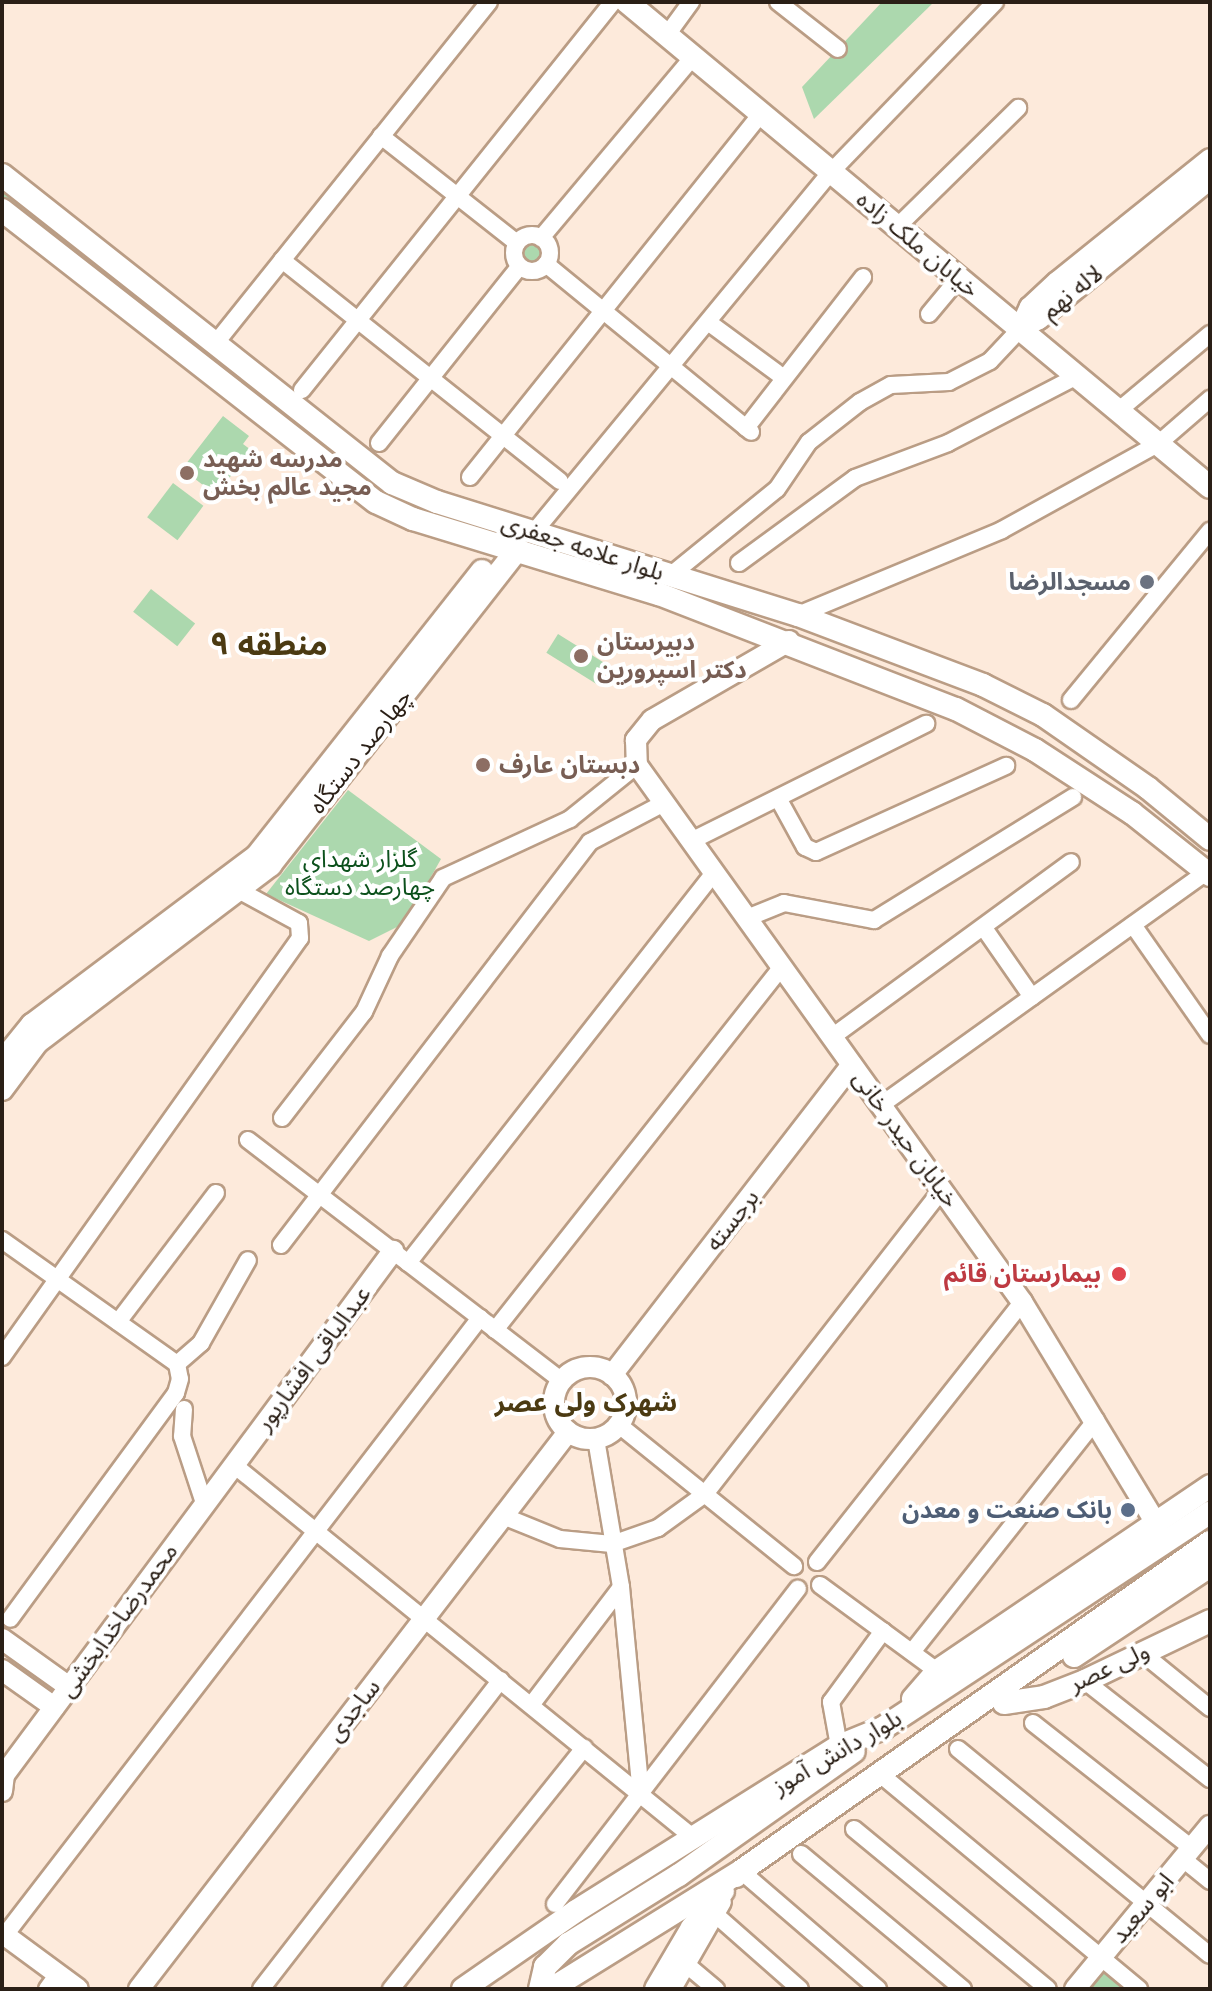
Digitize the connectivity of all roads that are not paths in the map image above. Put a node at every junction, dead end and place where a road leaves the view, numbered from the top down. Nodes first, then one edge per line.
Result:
1 (489, 2) edge
2 (613, 2) edge
3 (627, 2) edge
4 (691, 2) edge
5 (778, 2) edge
6 (995, 2) edge
7 (667, 35) junction
8 (838, 49) dead end
9 (693, 57) junction
10 (1018, 108) dead end
11 (761, 114) junction
12 (381, 136) junction
13 (1210, 159) edge
14 (831, 172) junction
15 (2, 175) edge
16 (1210, 179) edge
17 (458, 196) junction
18 (2, 210) edge
19 (897, 227) junction
20 (541, 238) junction
21 (517, 243) junction
22 (282, 260) junction
23 (546, 264) junction
24 (519, 267) junction
25 (863, 277) dead end
26 (959, 278) junction
27 (604, 311) junction
28 (929, 314) dead end
29 (358, 320) junction
30 (708, 322) junction
31 (1020, 329) junction
32 (1210, 334) edge
33 (215, 344) junction
34 (671, 366) junction
35 (1077, 376) junction
36 (431, 378) junction
37 (784, 378) junction
38 (302, 390) dead end
39 (1210, 399) edge
40 (1118, 411) junction
41 (503, 436) junction
42 (379, 443) dead end
43 (1158, 444) junction
44 (470, 477) dead end
45 (560, 481) dead end
46 (1210, 487) edge
47 (1210, 531) edge
48 (534, 532) junction
49 (510, 547) junction
50 (739, 563) dead end
51 (671, 575) junction
52 (798, 615) junction
53 (789, 641) junction
54 (972, 680) junction
55 (1071, 700) dead end
56 (1017, 702) junction
57 (956, 709) junction
58 (926, 724) dead end
59 (1000, 731) junction
60 (637, 765) junction
61 (1006, 766) dead end
62 (1073, 797) dead end
63 (778, 798) junction
64 (664, 803) junction
65 (1210, 839) edge
66 (691, 841) junction
67 (1071, 862) dead end
68 (714, 873) junction
69 (1209, 874) edge
70 (231, 887) junction
71 (747, 918) junction
72 (1133, 925) junction
73 (984, 928) junction
74 (782, 967) junction
75 (1032, 997) junction
76 (1210, 1035) edge
77 (832, 1037) junction
78 (2, 1062) edge
79 (852, 1065) junction
80 (2, 1089) edge
81 (881, 1105) junction
82 (282, 1118) dead end
83 (248, 1140) dead end
84 (942, 1190) junction
85 (216, 1193) dead end
86 (319, 1194) junction
87 (2, 1240) edge
88 (281, 1245) dead end
89 (401, 1257) junction
90 (248, 1260) dead end
91 (56, 1278) junction
92 (1022, 1302) junction
93 (480, 1318) junction
94 (118, 1322) junction
95 (495, 1330) junction
96 (2, 1357) edge
97 (177, 1364) junction
98 (612, 1375) junction
99 (562, 1381) junction
100 (184, 1409) dead end
101 (1096, 1420) junction
102 (619, 1425) junction
103 (568, 1432) junction
104 (596, 1439) junction
105 (234, 1465) junction
106 (1210, 1486) edge
107 (705, 1494) junction
108 (204, 1503) junction
109 (1210, 1512) edge
110 (503, 1516) junction
111 (1157, 1525) junction
112 (316, 1531) junction
113 (1210, 1542) edge
114 (612, 1544) junction
115 (817, 1562) junction
116 (794, 1566) junction
117 (1210, 1566) edge
118 (820, 1585) junction
119 (621, 1587) junction
120 (798, 1589) junction
121 (424, 1617) junction
122 (10, 1619) dead end
123 (1209, 1623) edge
124 (883, 1631) junction
125 (2, 1639) edge
126 (912, 1652) junction
127 (1141, 1652) junction
128 (2, 1670) edge
129 (937, 1671) junction
130 (501, 1680) junction
131 (1085, 1681) junction
132 (69, 1687) junction
133 (1004, 1703) junction
134 (532, 1704) junction
135 (54, 1707) junction
136 (1210, 1708) edge
137 (890, 1723) junction
138 (1033, 1723) dead end
139 (922, 1744) junction
140 (839, 1746) junction
141 (584, 1748) junction
142 (958, 1749) dead end
143 (880, 1774) junction
144 (1210, 1779) edge
145 (3, 1783) edge
146 (641, 1794) junction
147 (1210, 1826) edge
148 (854, 1829) dead end
149 (695, 1839) junction
150 (801, 1854) dead end
151 (1187, 1854) junction
152 (741, 1871) junction
153 (1210, 1881) edge
154 (1147, 1902) junction
155 (555, 1904) dead end
156 (716, 1915) junction
157 (3, 1934) edge
158 (1210, 1955) edge
159 (1101, 1958) junction
160 (687, 1965) junction
161 (52, 1982) edge
162 (566, 1983) edge
163 (78, 1989) edge
164 (139, 1989) edge
165 (261, 1989) edge
166 (391, 1989) edge
167 (463, 1989) edge
168 (540, 1989) edge
169 (551, 1989) edge
170 (656, 1989) edge
171 (673, 1989) edge
172 (716, 1989) edge
173 (800, 1989) edge
174 (878, 1989) edge
175 (963, 1989) edge
176 (1048, 1989) edge
177 (1075, 1989) edge
178 (1139, 1989) edge

1 - 12 street
2 - 17 street
3 - 7 main road, خیابان ملک زاده
4 - 7 street
5 - 8 street
6 - 14 street
7 - 9 main road, خیابان ملک زاده
9 - 11 main road, خیابان ملک زاده
9 - 20 street
10 - 19 street
11 - 14 main road, خیابان ملک زاده
11 - 27 street
12 - 17 street
12 - 22 street
13 - 31 street, لاله نهم
14 - 19 main road, خیابان ملک زاده
14 - 30 street
15 - 33 main road, بلوار علامه جعفری
16 - 31 street, لاله نهم
17 - 21 street
17 - 29 street
18 - 49 main road, بلوار علامه جعفری
19 - 26 main road, خیابان ملک زاده
20 - 21 street
20 - 23 street
21 - 24 street
22 - 29 street
22 - 33 street
23 - 24 street
23 - 27 street
24 - 36 street
25 - 37 street
26 - 28 street
26 - 31 main road, خیابان ملک زاده
27 - 34 street
27 - 41 street
29 - 36 street
29 - 38 street
30 - 34 street
30 - 37 street
31 - 35 main road, خیابان ملک زاده
31 - 51 street
32 - 40 street
33 - 48 main road, بلوار علامه جعفری
34 - 37 street
34 - 48 street
35 - 40 main road, خیابان ملک زاده
35 - 50 street
36 - 41 street
36 - 42 street
39 - 43 street
40 - 43 main road, خیابان ملک زاده
41 - 44 street
41 - 45 street
43 - 46 main road, خیابان ملک زاده
43 - 52 street
47 - 55 street
48 - 51 main road, بلوار علامه جعفری
49 - 53 main road, بلوار علامه جعفری
49 - 70 main road, چهارصد دستگاه
51 - 52 main road, بلوار علامه جعفری
52 - 54 main road, بلوار علامه جعفری
53 - 57 main road, بلوار علامه جعفری
53 - 60 street
54 - 56 main road, بلوار علامه جعفری
54 - 57 main road
56 - 59 main road
56 - 65 main road, بلوار علامه جعفری
57 - 59 main road, بلوار علامه جعفری
58 - 63 street
59 - 69 main road, بلوار علامه جعفری
60 - 64 street, خیابان حیدر خانی
60 - 82 street
61 - 63 street
62 - 71 street
63 - 66 street
64 - 66 street, خیابان حیدر خانی
64 - 86 street
66 - 68 street, خیابان حیدر خانی
67 - 73 street
68 - 71 street, خیابان حیدر خانی
68 - 89 street
69 - 72 street
70 - 78 main road, چهارصد دستگاه
70 - 80 main road, چهارصد دستگاه
70 - 91 street
71 - 74 street, خیابان حیدر خانی
72 - 75 street
72 - 76 street
73 - 75 street
73 - 77 street
74 - 77 street, خیابان حیدر خانی
74 - 95 street
75 - 81 street
77 - 79 street, خیابان حیدر خانی
79 - 81 street, خیابان حیدر خانی
79 - 98 street, برجسته
81 - 84 street, خیابان حیدر خانی
83 - 86 street
84 - 92 street, خیابان حیدر خانی
84 - 107 street
85 - 94 street
86 - 88 street
86 - 89 street
87 - 91 street
89 - 93 street
89 - 105 street, عبدالباقی افشارپور
90 - 97 street
91 - 94 street
91 - 96 street
92 - 101 street, خیابان حیدر خانی
92 - 115 street
93 - 95 street
93 - 112 street
94 - 97 street
95 - 99 street
97 - 122 street
98 - 99 street
98 - 102 street
99 - 103 street
100 - 108 street
101 - 111 street, خیابان حیدر خانی
101 - 126 street
102 - 104 street
102 - 107 street
103 - 104 street
103 - 110 street, ساجدی
104 - 114 street
105 - 108 street, محمدرضاخدابخشی
105 - 112 street
106 - 111 main road
107 - 114 street
107 - 116 street
108 - 132 street, محمدرضاخدابخشی
109 - 137 main road, بلوار دانش آموز
110 - 114 street
110 - 121 street, ساجدی
111 - 129 main road
112 - 121 street
112 - 157 street
113 - 139 main road, بلوار دانش آموز
114 - 119 street
115 - 116 street
115 - 118 street
116 - 120 street
117 - 133 main road
118 - 120 street
118 - 124 street
119 - 134 street
119 - 146 street
120 - 146 street
121 - 130 street
121 - 164 street, ساجدی
123 - 127 main road, ولی عصر
124 - 126 street
124 - 140 street
125 - 132 street
126 - 129 street
127 - 131 main road, ولی عصر
127 - 136 street
128 - 135 street
129 - 137 main road
130 - 134 street
130 - 165 street
131 - 133 main road, ولی عصر
131 - 144 street
132 - 135 street, محمدرضاخدابخشی
133 - 139 main road
134 - 141 street
135 - 145 street, محمدرضاخدابخشی
137 - 140 main road, بلوار دانش آموز
137 - 168 main road
138 - 151 street
139 - 143 main road, بلوار دانش آموز
140 - 149 main road, بلوار دانش آموز
141 - 146 street
141 - 166 street
142 - 154 street
143 - 152 main road, بلوار دانش آموز
143 - 159 street
146 - 149 street
146 - 155 street
147 - 151 street, ابو سعید
148 - 176 street
149 - 167 main road, بلوار دانش آموز
150 - 175 street
151 - 153 street
151 - 154 street, ابو سعید
152 - 156 street
152 - 162 main road, بلوار دانش آموز
152 - 170 main road
152 - 174 street
154 - 158 street
154 - 159 street, ابو سعید
156 - 160 street
156 - 173 street
157 - 161 street
159 - 177 street, ابو سعید
159 - 178 street
160 - 171 street
160 - 172 street
161 - 163 street
162 - 169 main road, بلوار دانش آموز

